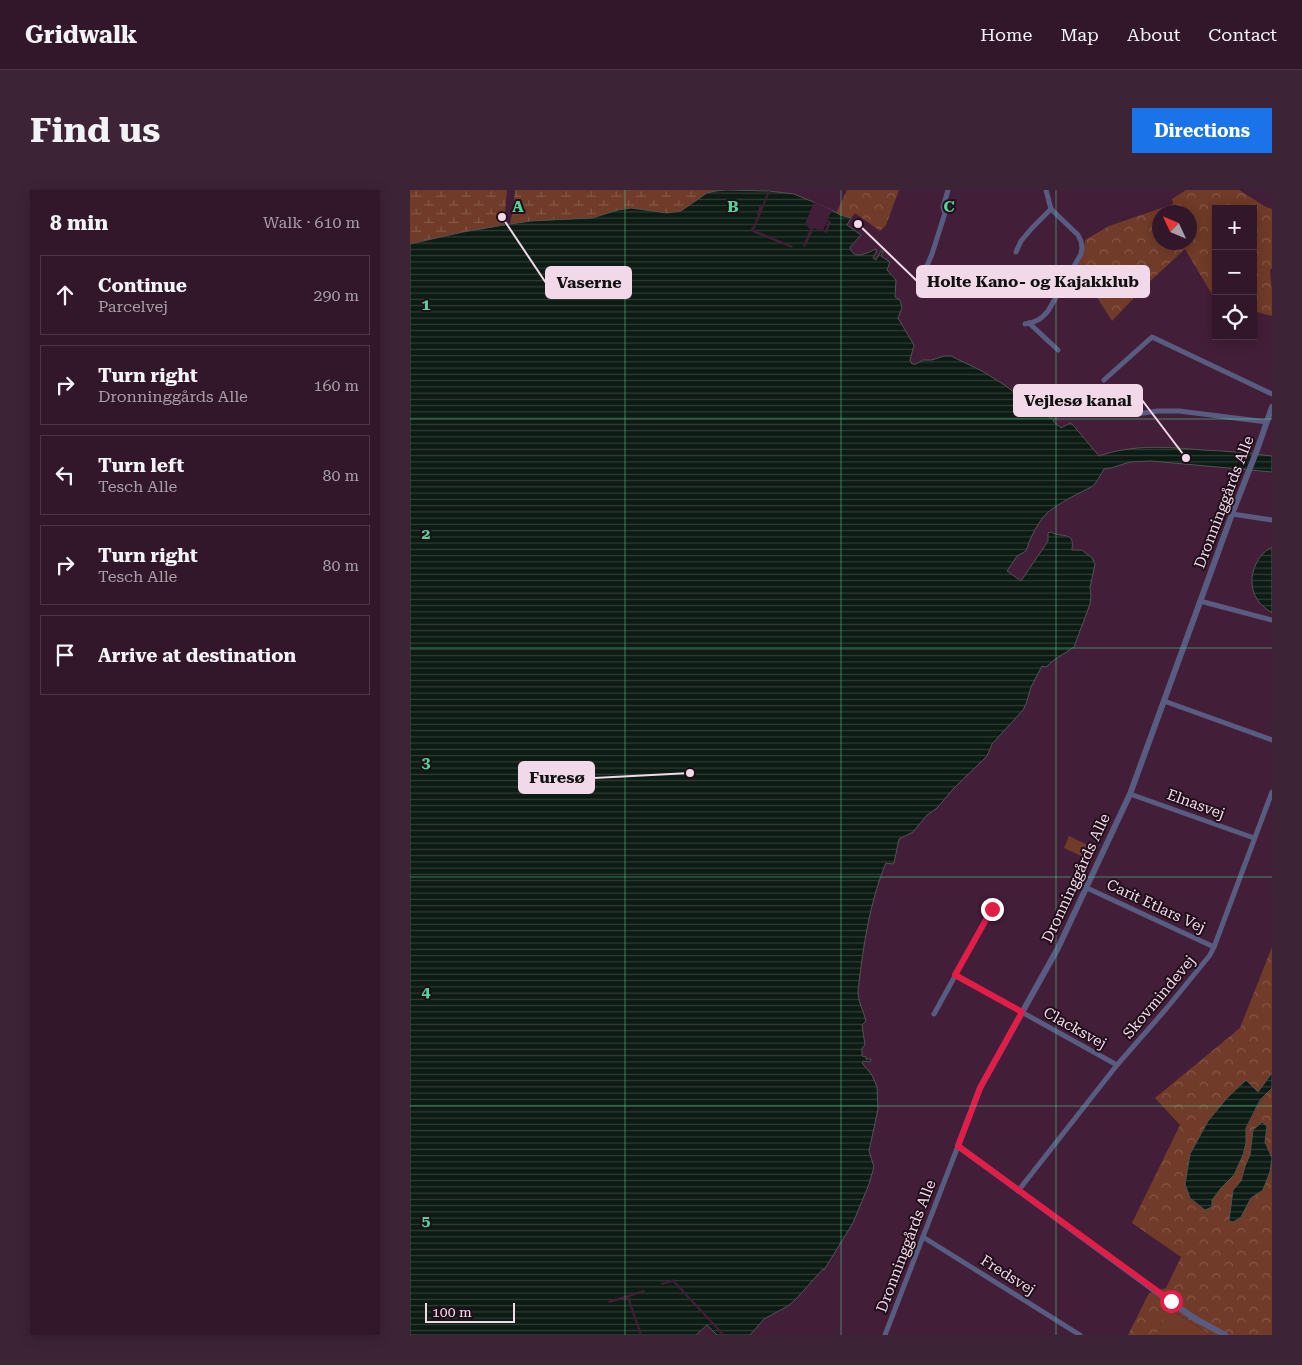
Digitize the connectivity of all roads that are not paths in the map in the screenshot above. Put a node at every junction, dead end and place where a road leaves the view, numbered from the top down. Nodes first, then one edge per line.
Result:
1 (948, 190) edge
2 (1046, 190) edge
3 (1051, 210) junction
4 (1016, 252) dead end
5 (926, 268) dead end
6 (1058, 350) dead end
7 (1104, 380) dead end
8 (1272, 394) edge
9 (1272, 407) edge
10 (1136, 414) dead end
11 (1267, 422) junction
12 (1232, 514) junction
13 (1272, 520) edge
14 (1200, 601) junction
15 (1272, 620) edge
16 (1164, 701) junction
17 (1272, 740) edge
18 (1272, 792) edge
19 (1130, 794) junction
20 (1254, 838) junction
21 (1086, 888) junction
22 (992, 909) dead end
23 (1214, 947) junction
24 (955, 975) junction
25 (1022, 1012) junction
26 (934, 1014) dead end
27 (1117, 1065) junction
28 (958, 1146) junction
29 (1018, 1191) junction
30 (922, 1237) junction
31 (885, 1335) edge
32 (1080, 1335) edge
33 (1225, 1335) edge

1 - 5 street
2 - 3 street
3 - 4 street
3 - 6 street
7 - 8 street
9 - 11 street, Dronninggårds Alle
10 - 11 street, Dronninggårds Alle
11 - 12 street, Dronninggårds Alle
12 - 13 street
12 - 14 street, Dronninggårds Alle
14 - 15 street
14 - 16 street, Dronninggårds Alle
16 - 17 street
16 - 19 street, Dronninggårds Alle
18 - 20 street, Skovmindevej
19 - 20 street, Elnasvej
19 - 21 street, Dronninggårds Alle
20 - 23 street, Skovmindevej
21 - 23 street, Carit Etlars Vej
21 - 25 street, Dronninggårds Alle
22 - 24 street
23 - 27 street, Skovmindevej
24 - 25 street, Clacksvej
24 - 26 street
25 - 27 street, Clacksvej
25 - 28 street, Dronninggårds Alle
27 - 29 street, Skovmindevej
28 - 29 street
28 - 30 street, Dronninggårds Alle
29 - 33 street
30 - 31 street, Dronninggårds Alle
30 - 32 street, Fredsvej

